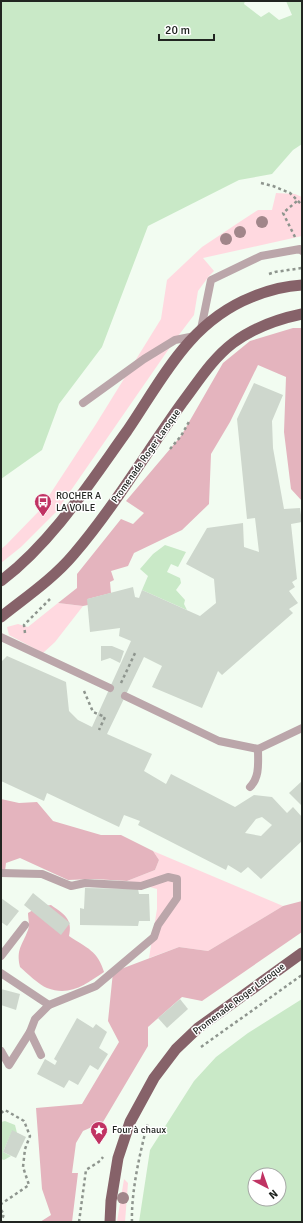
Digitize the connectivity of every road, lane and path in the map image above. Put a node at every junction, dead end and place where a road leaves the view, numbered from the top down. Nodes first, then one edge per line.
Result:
1 (261, 183) dead end
2 (297, 201) junction
3 (302, 205) edge
4 (301, 250) edge
5 (302, 285) edge
6 (302, 314) edge
7 (198, 332) junction
8 (83, 403) dead end
9 (1, 581) edge
10 (1, 617) edge
11 (1, 637) edge
12 (136, 650) dead end
13 (121, 683) dead end
14 (110, 688) dead end
15 (125, 696) dead end
16 (105, 717) dead end
17 (302, 728) edge
18 (99, 730) dead end
19 (258, 749) junction
20 (250, 787) dead end
21 (1, 873) edge
22 (25, 925) dead end
23 (302, 953) edge
24 (1, 956) edge
25 (1, 973) edge
26 (302, 975) edge
27 (49, 1005) junction
28 (30, 1032) junction
29 (201, 1048) dead end
30 (1, 1051) edge
31 (41, 1055) dead end
32 (1, 1059) edge
33 (9, 1065) junction
34 (1, 1113) edge
35 (149, 1118) dead end
36 (107, 1158) dead end
37 (1, 1204) edge
38 (1, 1210) edge
39 (1, 1222) edge
40 (79, 1222) edge
41 (110, 1222) edge
42 (132, 1222) edge

1 - 2 path
2 - 3 path
2 - 4 path
4 - 7 lane
5 - 7 main road
6 - 10 main road, Promenade Roger Laroque
7 - 8 lane
7 - 9 main road
11 - 14 lane
12 - 13 path
15 - 19 lane
16 - 18 path
17 - 19 lane
19 - 20 lane
21 - 27 lane
22 - 24 lane
23 - 41 main road, Promenade Roger Laroque
25 - 27 lane
26 - 29 path
27 - 28 lane
28 - 31 lane
28 - 33 lane
30 - 33 lane
32 - 33 lane
34 - 37 path
35 - 42 path
36 - 40 path
38 - 39 path

